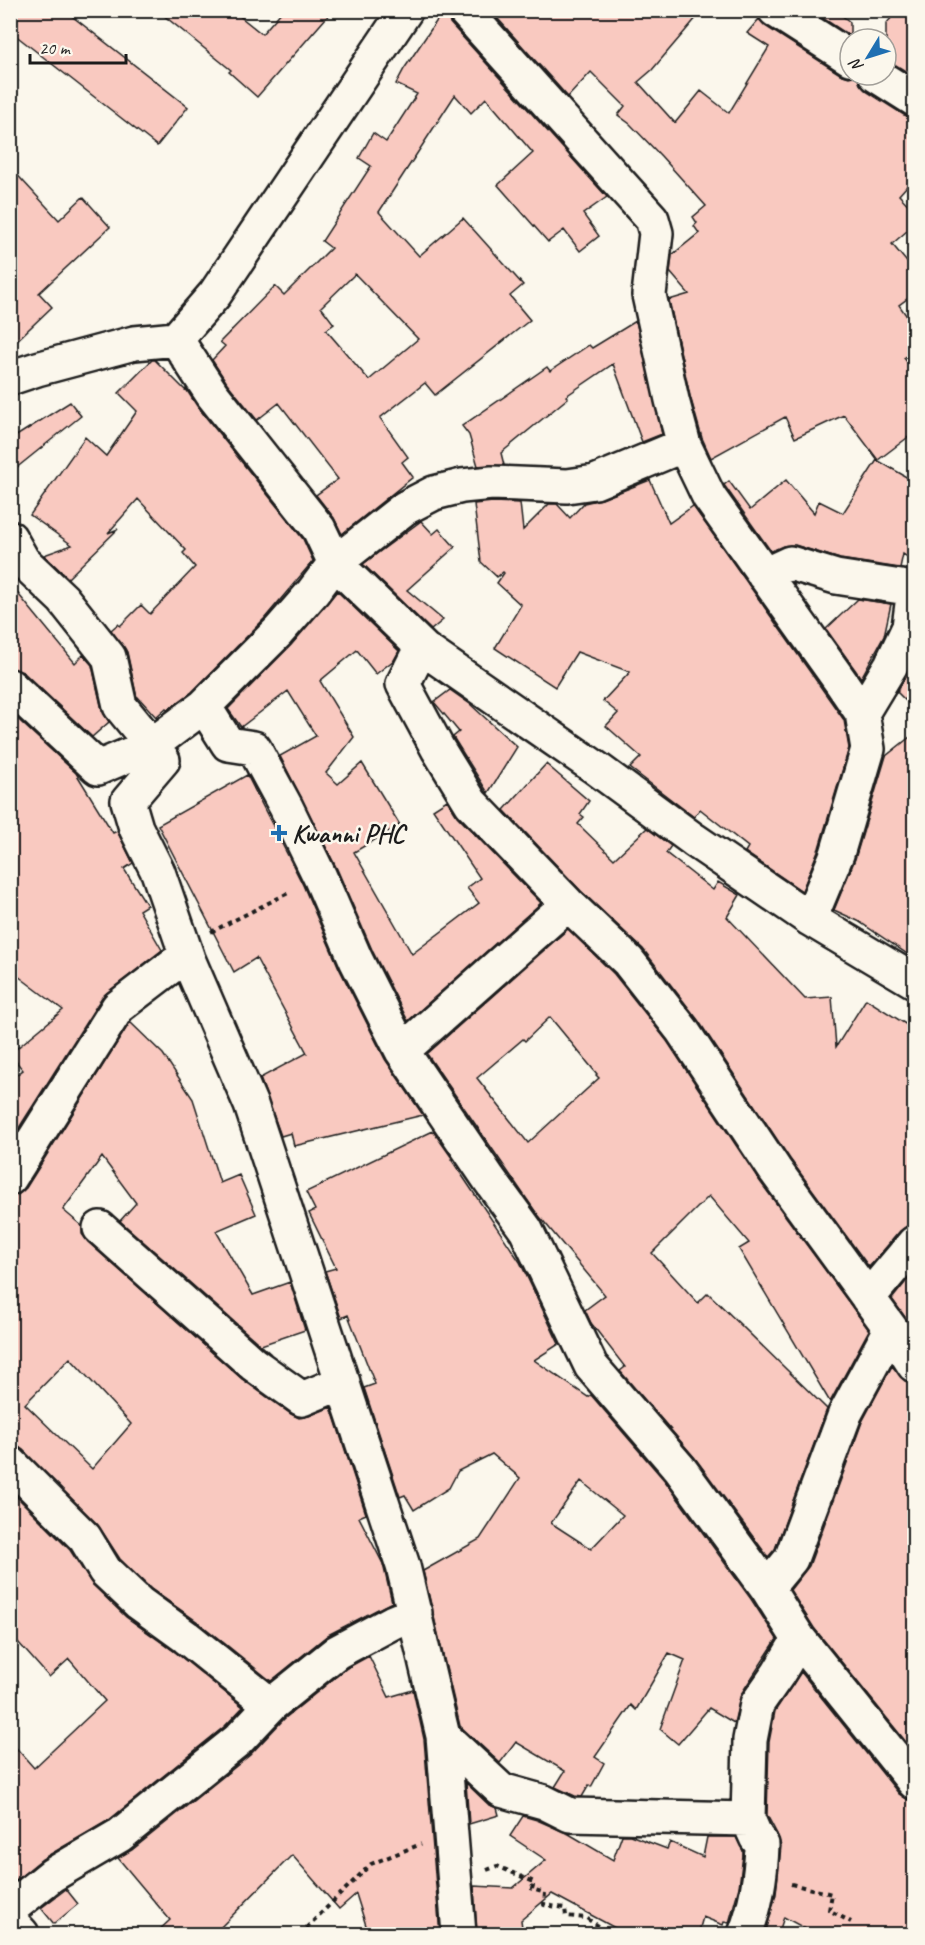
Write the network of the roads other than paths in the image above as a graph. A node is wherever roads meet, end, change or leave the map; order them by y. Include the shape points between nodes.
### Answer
1 (405, 10) edge
2 (464, 10) edge
3 (775, 10) edge
4 (838, 50) edge
5 (896, 87) edge
6 (915, 99) edge
7 (176, 339) junction
8 (10, 378) edge
9 (684, 445) junction
10 (10, 538) edge
11 (335, 563) junction
12 (764, 575) junction
13 (424, 649) junction
14 (10, 686) edge
15 (204, 706) junction
16 (862, 713) junction
17 (152, 745) junction
18 (568, 904) junction
19 (810, 919) junction
20 (186, 952) junction
21 (915, 981) edge
22 (402, 1051) junction
23 (10, 1178) edge
24 (100, 1228) dead end
25 (915, 1243) edge
26 (868, 1298) junction
27 (891, 1329) junction
28 (915, 1365) edge
29 (343, 1382) junction
30 (10, 1462) edge
31 (767, 1587) junction
32 (415, 1613) junction
33 (799, 1639) junction
34 (271, 1705) junction
35 (443, 1736) junction
36 (915, 1782) edge
37 (748, 1819) junction
38 (10, 1910) edge
39 (10, 1921) edge
40 (22, 1935) edge
41 (459, 1935) edge
42 (745, 1935) edge

1 - 7 street via 215,294
2 - 9 street via 652,219 656,233 649,295
3 - 4 street
5 - 6 street
7 - 8 street via 134,343
7 - 11 street via 212,394 319,529
9 - 11 street via 595,482 567,486 492,483 434,493 405,508
9 - 12 street via 709,497
10 - 17 street via 23,561 63,599 109,657 120,706
11 - 13 street
11 - 15 street via 278,632
12 - 16 street
12 - 16 street via 790,563 836,577 915,589 909,627
13 - 18 street via 403,684 438,749 471,803
13 - 19 street
14 - 17 street via 98,768
15 - 17 street
15 - 22 street via 228,744 254,748
16 - 19 street via 868,749 837,854
17 - 20 street via 163,760 128,801
18 - 22 street
18 - 26 street via 628,961 682,1030 775,1170
19 - 21 street
20 - 23 street via 118,1007
20 - 29 street via 251,1105
22 - 31 street via 526,1230 591,1366 680,1469
24 - 29 street via 253,1364 302,1399
25 - 26 street
26 - 27 street
27 - 28 street
27 - 31 street via 845,1414 791,1559
29 - 32 street via 404,1566
30 - 34 street via 85,1538 105,1571 130,1595
31 - 33 street
32 - 34 street via 337,1652
32 - 35 street
33 - 36 street
33 - 37 street via 757,1704 750,1740
34 - 38 street via 238,1740 120,1835 52,1875
35 - 37 street via 501,1790 544,1802 570,1815
35 - 41 street
37 - 42 street via 762,1845 761,1876
39 - 40 street

